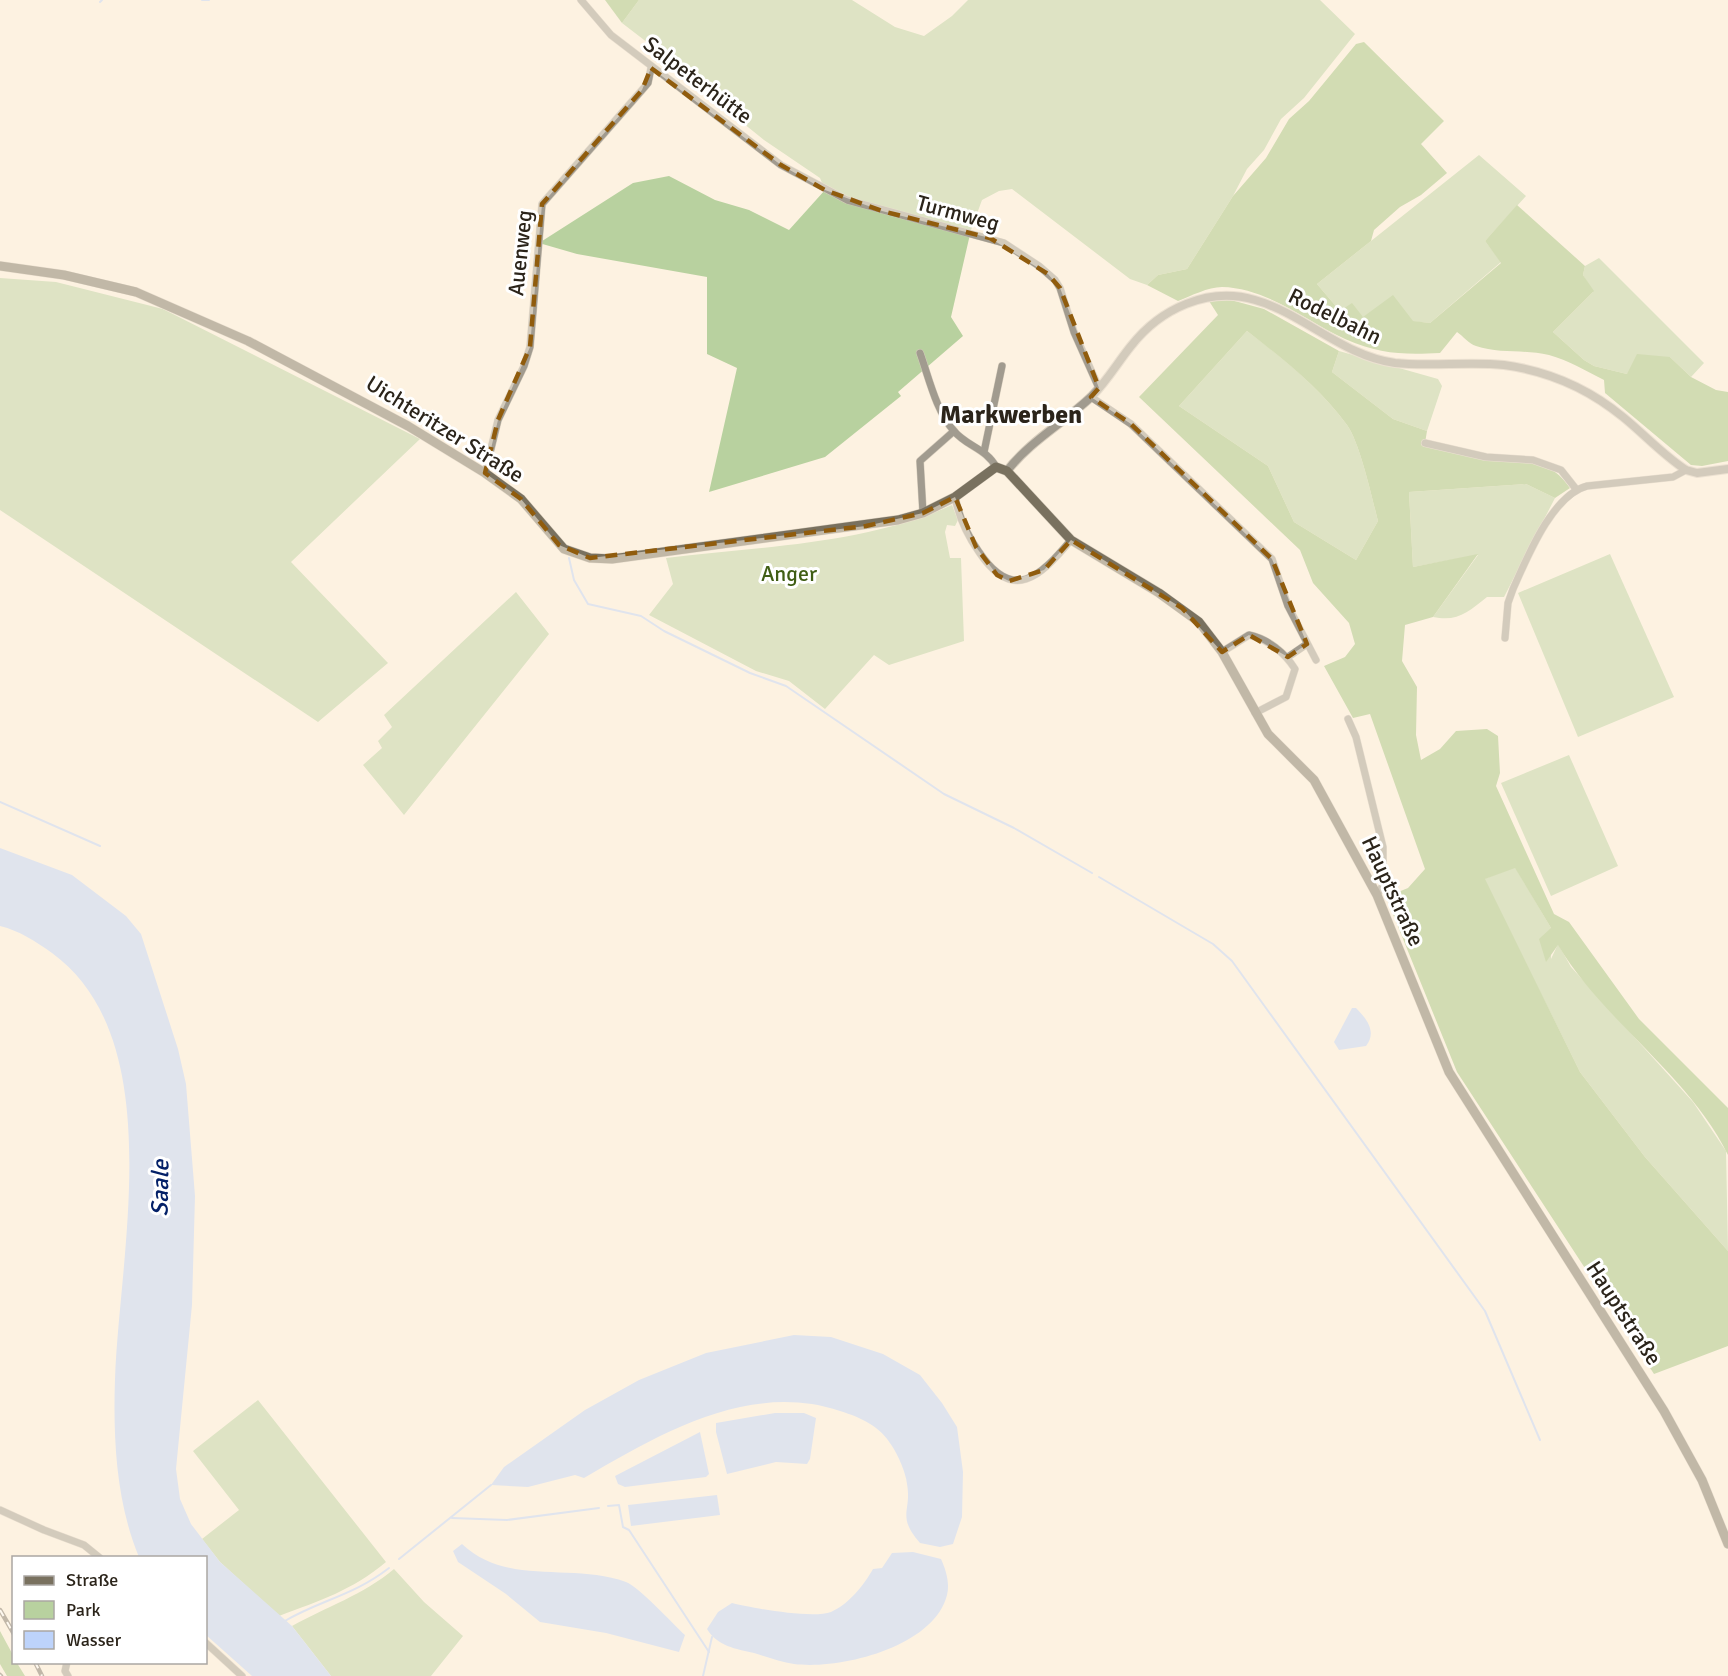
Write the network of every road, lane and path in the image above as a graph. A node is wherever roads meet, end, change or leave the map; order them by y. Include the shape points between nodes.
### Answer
1 (581, 0) edge
2 (651, 68) junction
3 (803, 178) joint
4 (0, 266) edge
5 (920, 353) dead end
6 (1002, 366) dead end
7 (1099, 388) junction
8 (1091, 397) junction
9 (954, 431) junction
10 (1425, 443) dead end
11 (984, 452) junction
12 (996, 467) junction
13 (1728, 469) edge
14 (1686, 470) junction
15 (1007, 471) junction
16 (485, 473) junction
17 (1576, 489) junction
18 (955, 497) junction
19 (923, 513) junction
20 (1071, 540) junction
21 (1505, 638) dead end
22 (1307, 644) junction
23 (1222, 652) junction
24 (1287, 657) junction
25 (1316, 660) dead end
26 (1255, 713) junction
27 (1348, 719) dead end
28 (1377, 895) junction
29 (0, 1510) edge
30 (1728, 1544) edge
31 (99, 1556) edge
32 (207, 1644) edge
33 (242, 1676) edge

1 - 2 street, Salpeterhütte via 610,35
2 - 3 street, Salpeterhütte
2 - 16 street, Auenweg via 642,90 542,204 530,347 498,420
3 - 7 street, Turmweg via 847,200 1004,243 1039,266 1060,288
4 - 16 main road, Uichteritzer Straße via 64,275 136,292 166,304 337,386
5 - 9 street via 939,405
6 - 11 street
7 - 8 street, Rodelbahn
7 - 14 street, Rodelbahn via 1144,331 1171,311 1201,298 1237,296 1273,307 1336,341 1395,363 1503,365 1570,383 1612,408
8 - 15 street, Rodelbahn
8 - 22 street via 1131,424 1272,559 1288,606
9 - 11 street
9 - 19 street via 920,461
10 - 17 street via 1486,457 1533,459 1561,470
11 - 12 street
12 - 15 main road, Hauptstraße
12 - 18 main road, Uichteritzer Straße
13 - 14 street via 1697,473
14 - 17 street via 1673,477
15 - 20 main road, Hauptstraße
16 - 19 main road, Uichteritzer Straße via 521,499 560,545 590,558 612,559 819,533
17 - 21 street via 1557,507 1517,580 1508,603
18 - 19 main road, Uichteritzer Straße
18 - 20 street via 976,547 997,575 1009,581 1031,578 1044,570
20 - 23 main road, Hauptstraße via 1182,608 1199,622
22 - 24 street
22 - 25 street
23 - 24 street via 1249,635
23 - 26 main road, Hauptstraße
24 - 26 street via 1296,673 1286,696
26 - 28 main road, Hauptstraße via 1275,742 1314,780
27 - 28 street via 1383,847 1383,885
28 - 30 main road, Hauptstraße via 1449,1072 1664,1411 1702,1480
29 - 31 street via 84,1545
32 - 33 street

